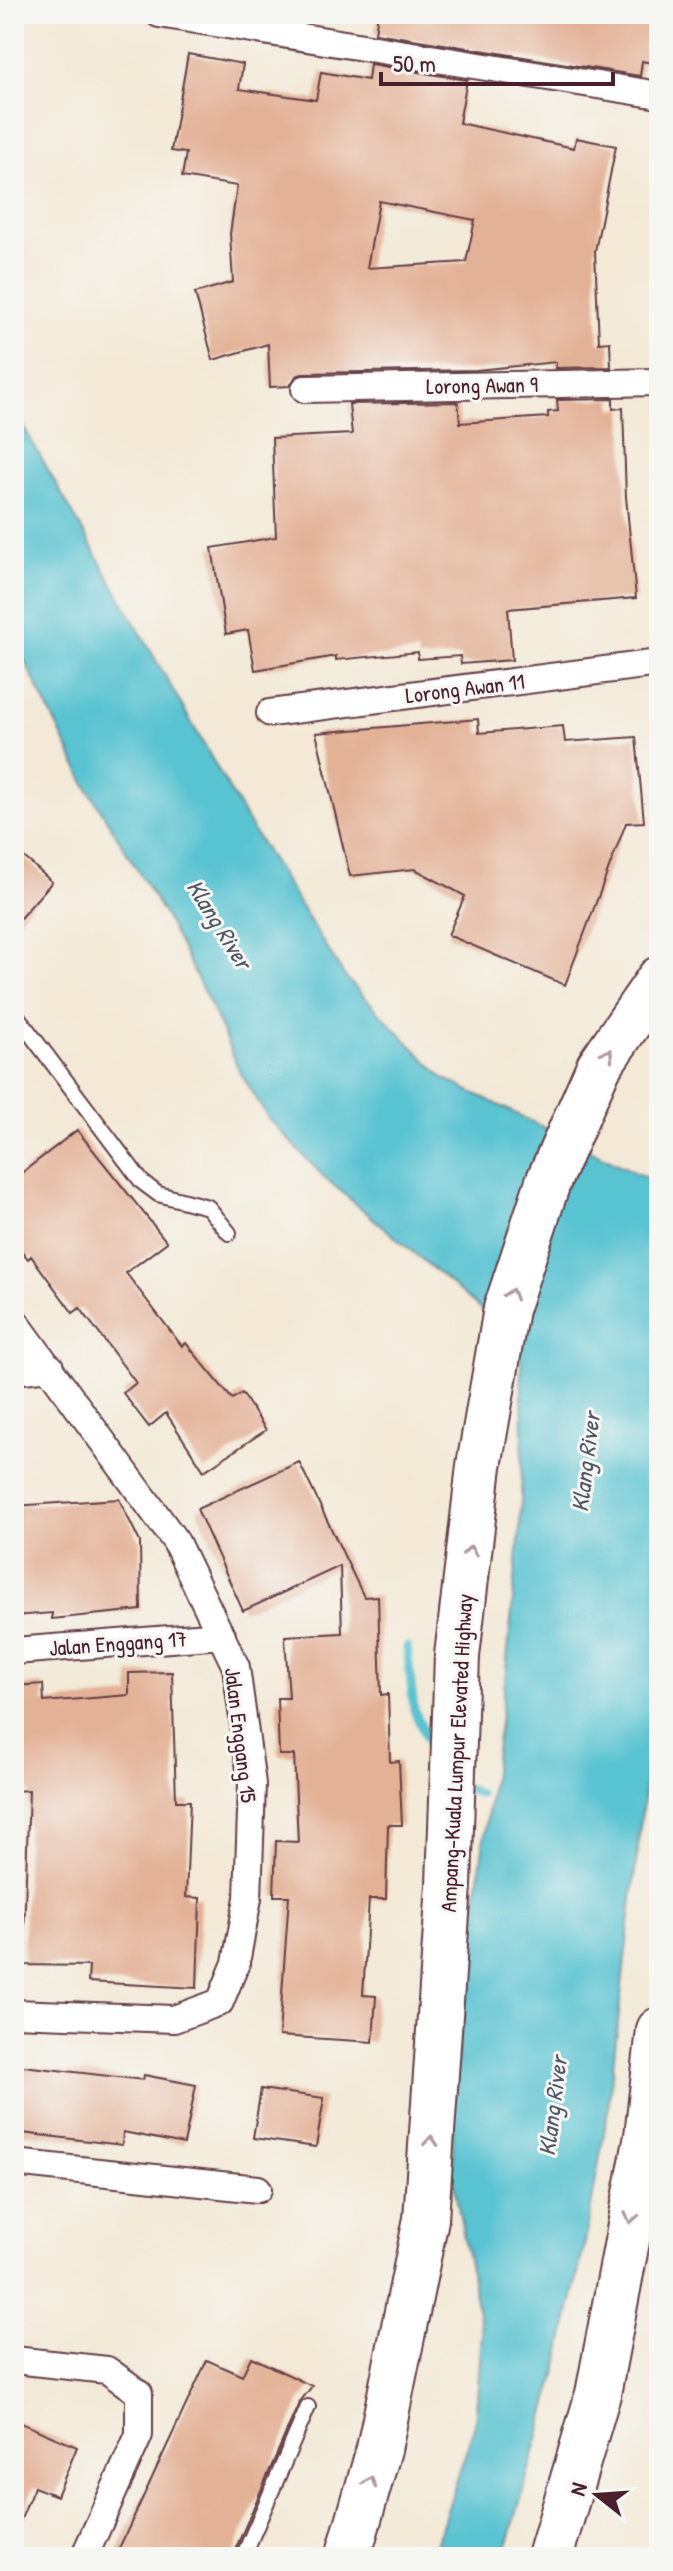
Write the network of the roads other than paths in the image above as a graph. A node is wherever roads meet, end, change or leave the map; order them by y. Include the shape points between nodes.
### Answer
1 (159, 14) edge
2 (659, 95) edge
3 (659, 382) edge
4 (305, 389) dead end
5 (659, 663) edge
6 (270, 713) dead end
7 (659, 979) edge
8 (14, 1012) edge
9 (229, 1233) dead end
10 (14, 1320) edge
11 (50, 1367) junction
12 (14, 1371) edge
13 (222, 1635) junction
14 (14, 1651) edge
15 (14, 2013) edge
16 (659, 2030) edge
17 (14, 2163) edge
18 (258, 2189) dead end
19 (14, 2360) edge
20 (308, 2407) dead end
21 (84, 2557) edge
22 (243, 2557) edge
23 (348, 2557) edge
24 (550, 2557) edge

1 - 2 street
3 - 4 street, Lorong Awan 9
5 - 6 street, Lorong Awan 11
23 -> 7 highway, Ampang-Kuala Lumpur Elevated Highway via 379,2449 426,2219 449,1885 457,1656 479,1466 506,1309 548,1182 599,1066
8 - 9 lane via 142,1182 158,1194 208,1207
10 - 11 street, Jalan Enggang 15
11 - 12 street
11 - 13 street, Jalan Enggang 15 via 176,1542
13 - 14 street, Jalan Enggang 17
13 - 15 street, Jalan Enggang 15 via 236,1667 252,1784 248,1898 236,1963 220,2002 174,2019
16 -> 24 highway via 647,2136 598,2394
17 - 18 street
19 - 21 street via 107,2370 139,2393 139,2435
20 - 22 lane

